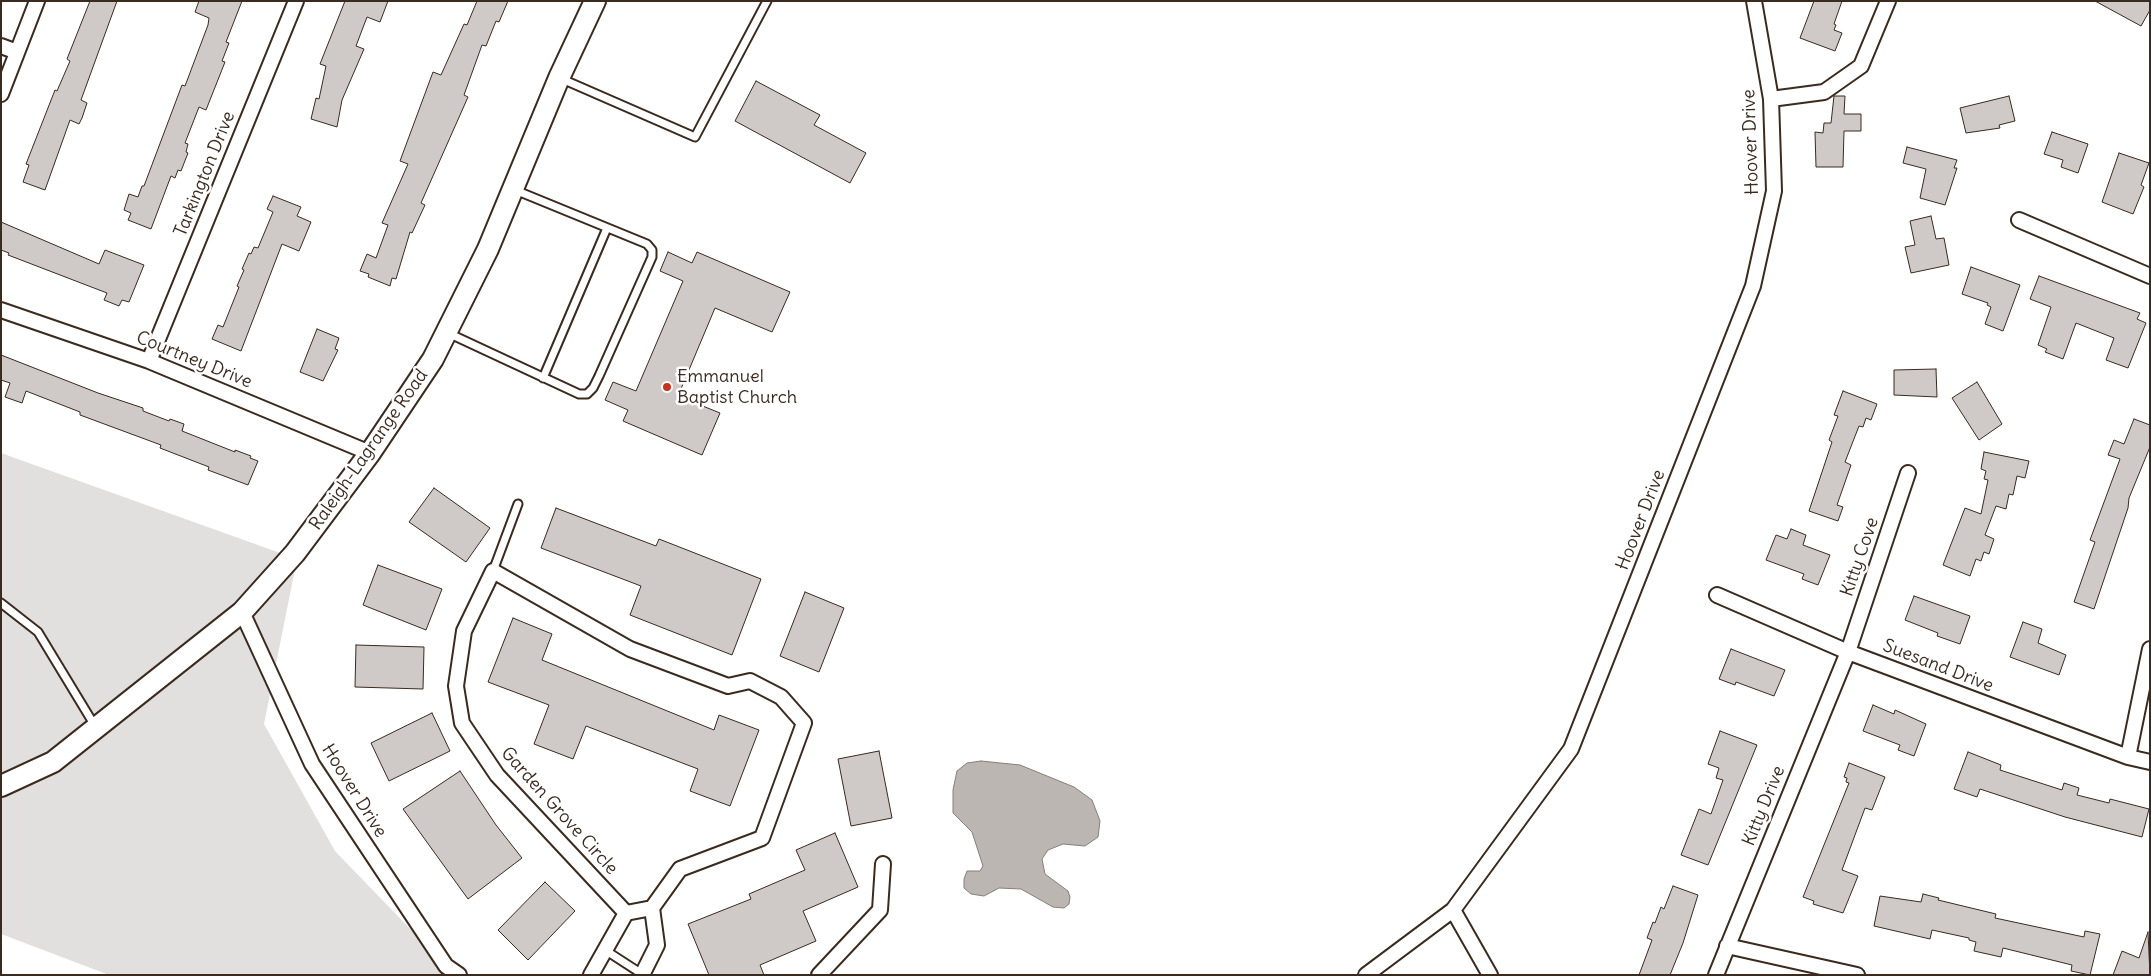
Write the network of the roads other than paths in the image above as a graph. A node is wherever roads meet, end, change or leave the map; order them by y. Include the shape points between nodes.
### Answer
1 (37, 1) edge
2 (296, 1) edge
3 (595, 1) edge
4 (767, 1) edge
5 (1754, 1) edge
6 (1888, 1) edge
7 (1, 46) edge
8 (17, 52) junction
9 (559, 78) junction
10 (1, 94) edge
11 (1771, 99) junction
12 (512, 189) junction
13 (2019, 220) dead end
14 (607, 228) junction
15 (2150, 276) edge
16 (1, 310) edge
17 (446, 333) junction
18 (149, 361) junction
19 (543, 378) junction
20 (370, 453) junction
21 (1908, 473) dead end
22 (518, 504) dead end
23 (493, 571) junction
24 (1717, 594) dead end
25 (1, 603) edge
26 (242, 612) junction
27 (2150, 649) edge
28 (1848, 652) junction
29 (96, 728) junction
30 (2128, 757) junction
31 (2150, 762) edge
32 (1, 786) edge
33 (883, 864) dead end
34 (652, 908) junction
35 (1453, 910) junction
36 (626, 912) junction
37 (1727, 946) junction
38 (605, 950) junction
39 (459, 975) edge
40 (591, 975) edge
41 (642, 975) edge
42 (819, 975) edge
43 (1366, 975) edge
44 (1490, 975) edge
45 (1716, 975) edge
46 (1856, 975) edge

1 - 8 street
2 - 18 street, Tarkington Drive
3 - 9 main road, Raleigh-Lagrange Road
4 - 9 lane via 695,137
5 - 11 street, Hoover Drive
6 - 11 street via 1862,66 1824,92
7 - 8 street
8 - 10 street
9 - 12 main road, Raleigh-Lagrange Road
11 - 35 street, Hoover Drive via 1774,192 1753,286 1615,638 1571,749
12 - 14 lane
12 - 17 main road, Raleigh-Lagrange Road via 488,249
13 - 15 street
14 - 19 lane
14 - 19 lane via 647,244 652,250 652,257 593,388 586,394 579,394
16 - 18 street, Courtney Drive
17 - 19 lane
17 - 20 main road, Raleigh-Lagrange Road via 433,359
18 - 20 street, Courtney Drive
20 - 26 main road, Raleigh-Lagrange Road via 295,553
21 - 28 street, Kitty Cove
22 - 23 lane
23 - 34 street via 630,649 728,686 750,681 781,697 804,723 762,838 680,869
23 - 36 street, Garden Grove Circle via 464,631 456,686 462,723 497,776
24 - 28 street, Suesand Drive
25 - 29 lane via 38,632
26 - 29 main road, Raleigh-Lagrange Road
26 - 39 street, Hoover Drive via 312,764 446,966
27 - 30 street
28 - 30 street, Suesand Drive
28 - 37 street, Kitty Drive
29 - 32 main road, Raleigh-Lagrange Road via 53,762
30 - 31 street, Suesand Drive
33 - 42 street via 880,910
34 - 36 street
34 - 41 street via 657,945
35 - 43 street, Hoover Drive
35 - 44 street
36 - 38 street
37 - 45 street, Kitty Drive
37 - 46 street
38 - 40 street
38 - 41 lane

